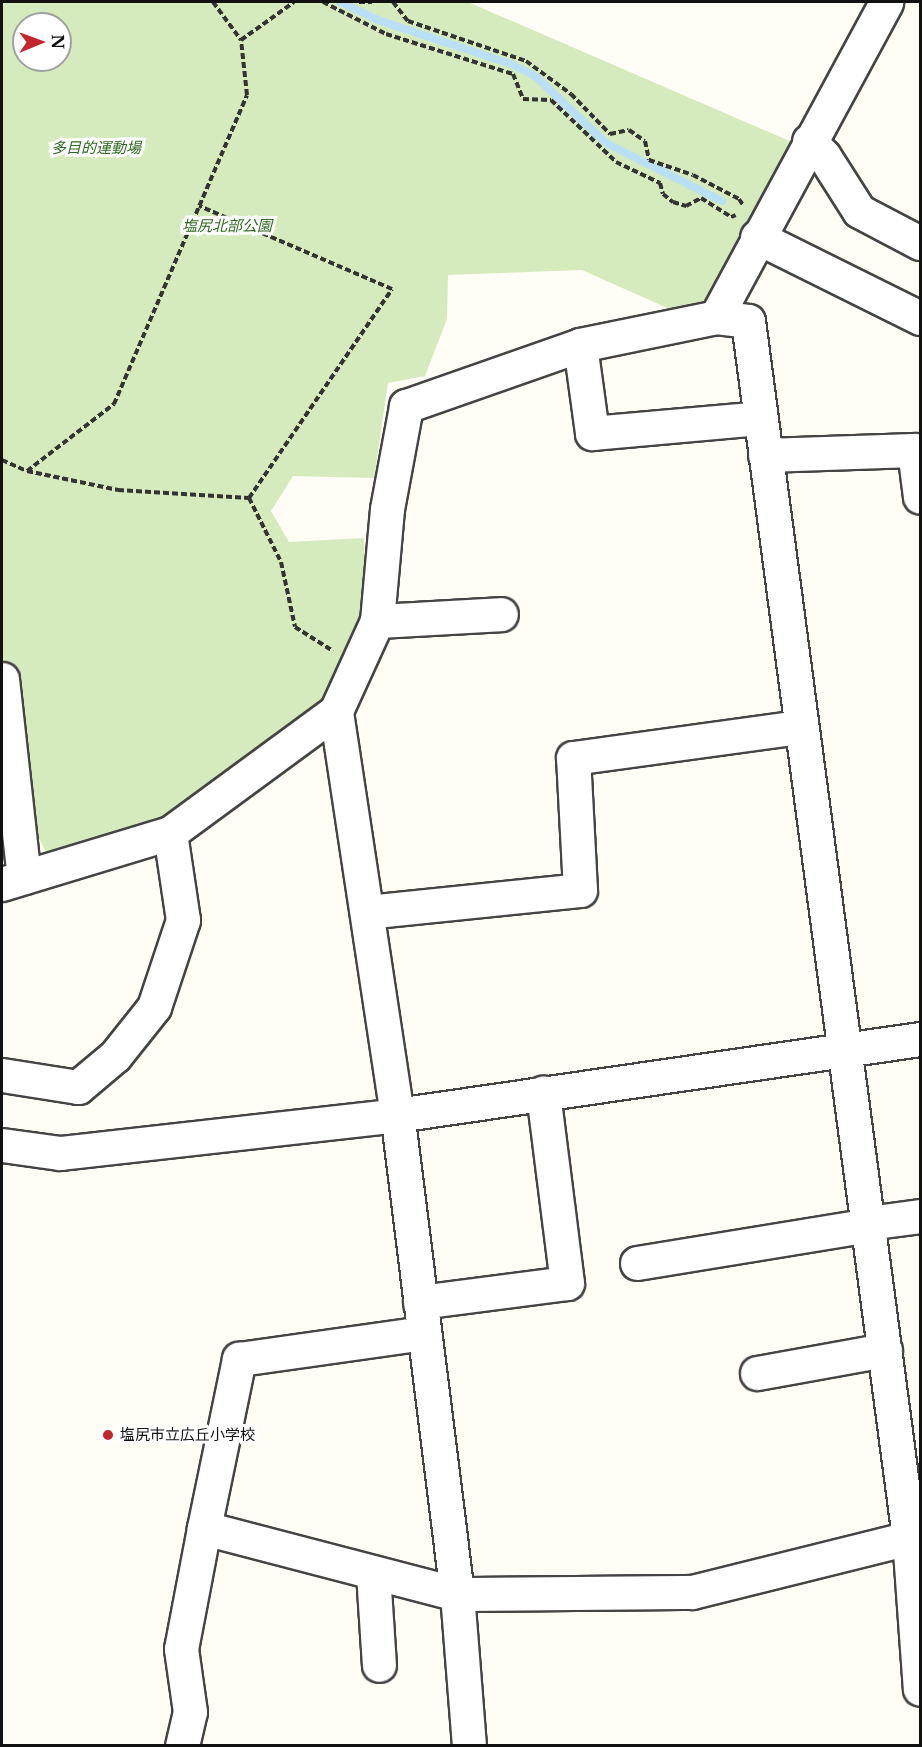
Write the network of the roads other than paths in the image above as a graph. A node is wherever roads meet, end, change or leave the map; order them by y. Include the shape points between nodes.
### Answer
1 (886, 2) edge
2 (809, 141) junction
3 (757, 237) junction
4 (921, 243) edge
5 (716, 317) junction
6 (921, 318) edge
7 (580, 345) junction
8 (759, 418) junction
9 (765, 455) junction
10 (921, 497) edge
11 (501, 614) dead end
12 (377, 621) junction
13 (2, 679) edge
14 (336, 711) junction
15 (800, 728) junction
16 (170, 833) junction
17 (13, 880) edge
18 (367, 912) junction
19 (921, 1040) edge
20 (845, 1049) junction
21 (2, 1075) edge
22 (543, 1093) junction
23 (397, 1115) junction
24 (2, 1145) edge
25 (921, 1216) edge
26 (868, 1224) junction
27 (637, 1263) dead end
28 (422, 1318) junction
29 (885, 1350) junction
30 (757, 1372) dead end
31 (204, 1528) junction
32 (915, 1536) edge
33 (374, 1573) junction
34 (457, 1594) junction
35 (379, 1665) dead end
36 (921, 1689) edge
37 (182, 1746) edge
38 (469, 1746) edge

1 - 2 street
2 - 3 street
2 - 4 street via 824,156 859,211
3 - 5 street
3 - 6 street
5 - 7 street
5 - 8 street via 748,321
7 - 8 street via 592,433
7 - 12 street via 406,406 387,509
8 - 9 street
9 - 10 street via 914,450
9 - 15 street
11 - 12 street
12 - 14 street
13 - 17 street
14 - 16 street
14 - 18 street
15 - 18 street via 573,758 580,890
15 - 20 street
16 - 17 street
16 - 21 street via 183,920 154,1007 115,1056 78,1087
18 - 23 street
19 - 20 street
20 - 22 street
20 - 26 street
22 - 23 street
22 - 28 street via 567,1283
23 - 24 street via 60,1153
23 - 28 street
25 - 26 street
26 - 27 street
26 - 29 street
28 - 31 street via 239,1359
28 - 34 street
29 - 30 street
29 - 32 street
31 - 33 street
31 - 37 street via 182,1648 190,1712
32 - 34 street via 692,1592
32 - 36 street
33 - 34 street
33 - 35 street
34 - 38 street

